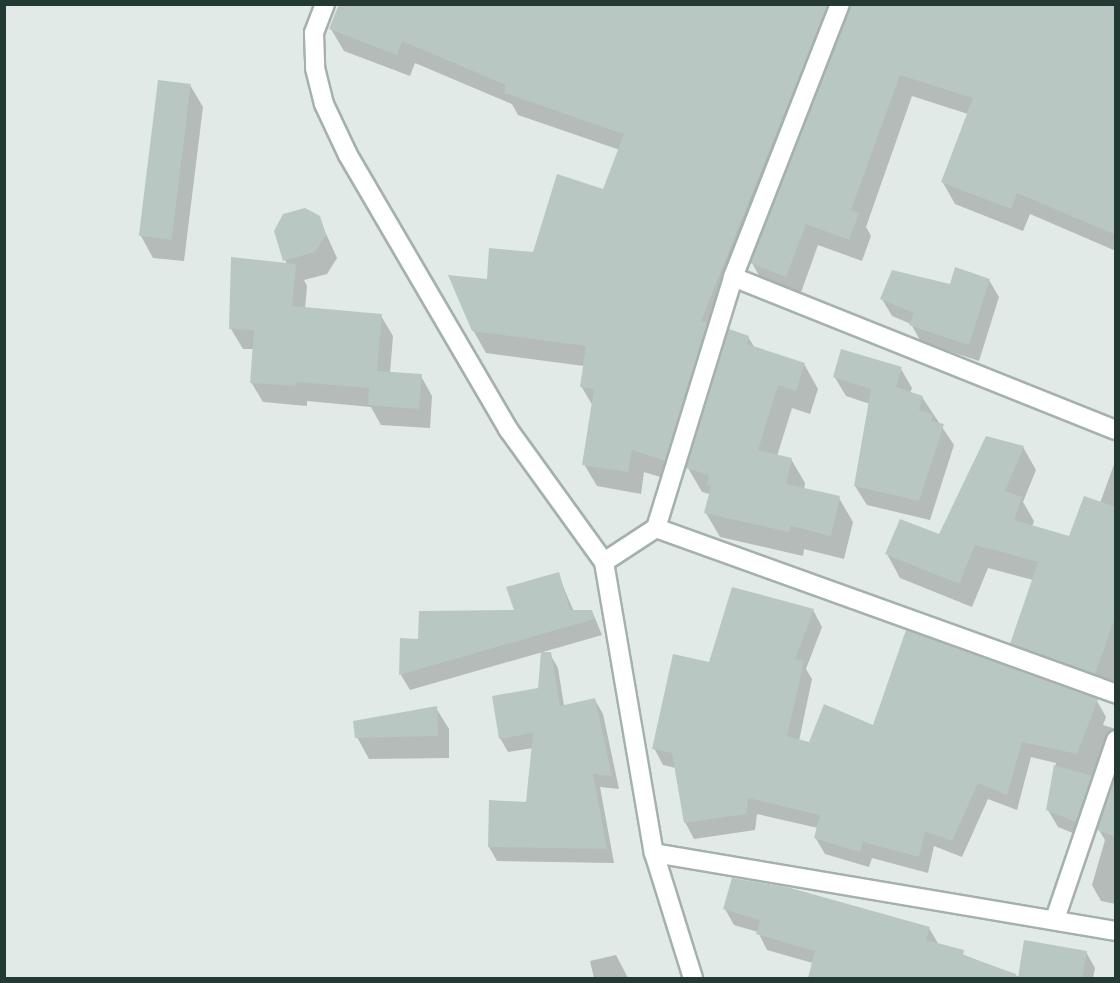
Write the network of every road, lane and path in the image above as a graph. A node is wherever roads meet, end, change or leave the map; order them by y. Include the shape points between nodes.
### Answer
1 (325, 4) edge
2 (840, 4) edge
3 (733, 277) junction
4 (1116, 430) edge
5 (656, 528) junction
6 (604, 562) junction
7 (1116, 694) edge
8 (1116, 740) edge
9 (654, 853) junction
10 (1055, 919) junction
11 (1116, 931) edge
12 (693, 978) edge

1 - 6 street via 314,33 315,68 324,104 348,155 507,429
2 - 3 street
3 - 4 street
3 - 5 street
5 - 6 street
5 - 7 street
6 - 9 street
8 - 10 street
9 - 10 street
9 - 12 street
10 - 11 street

